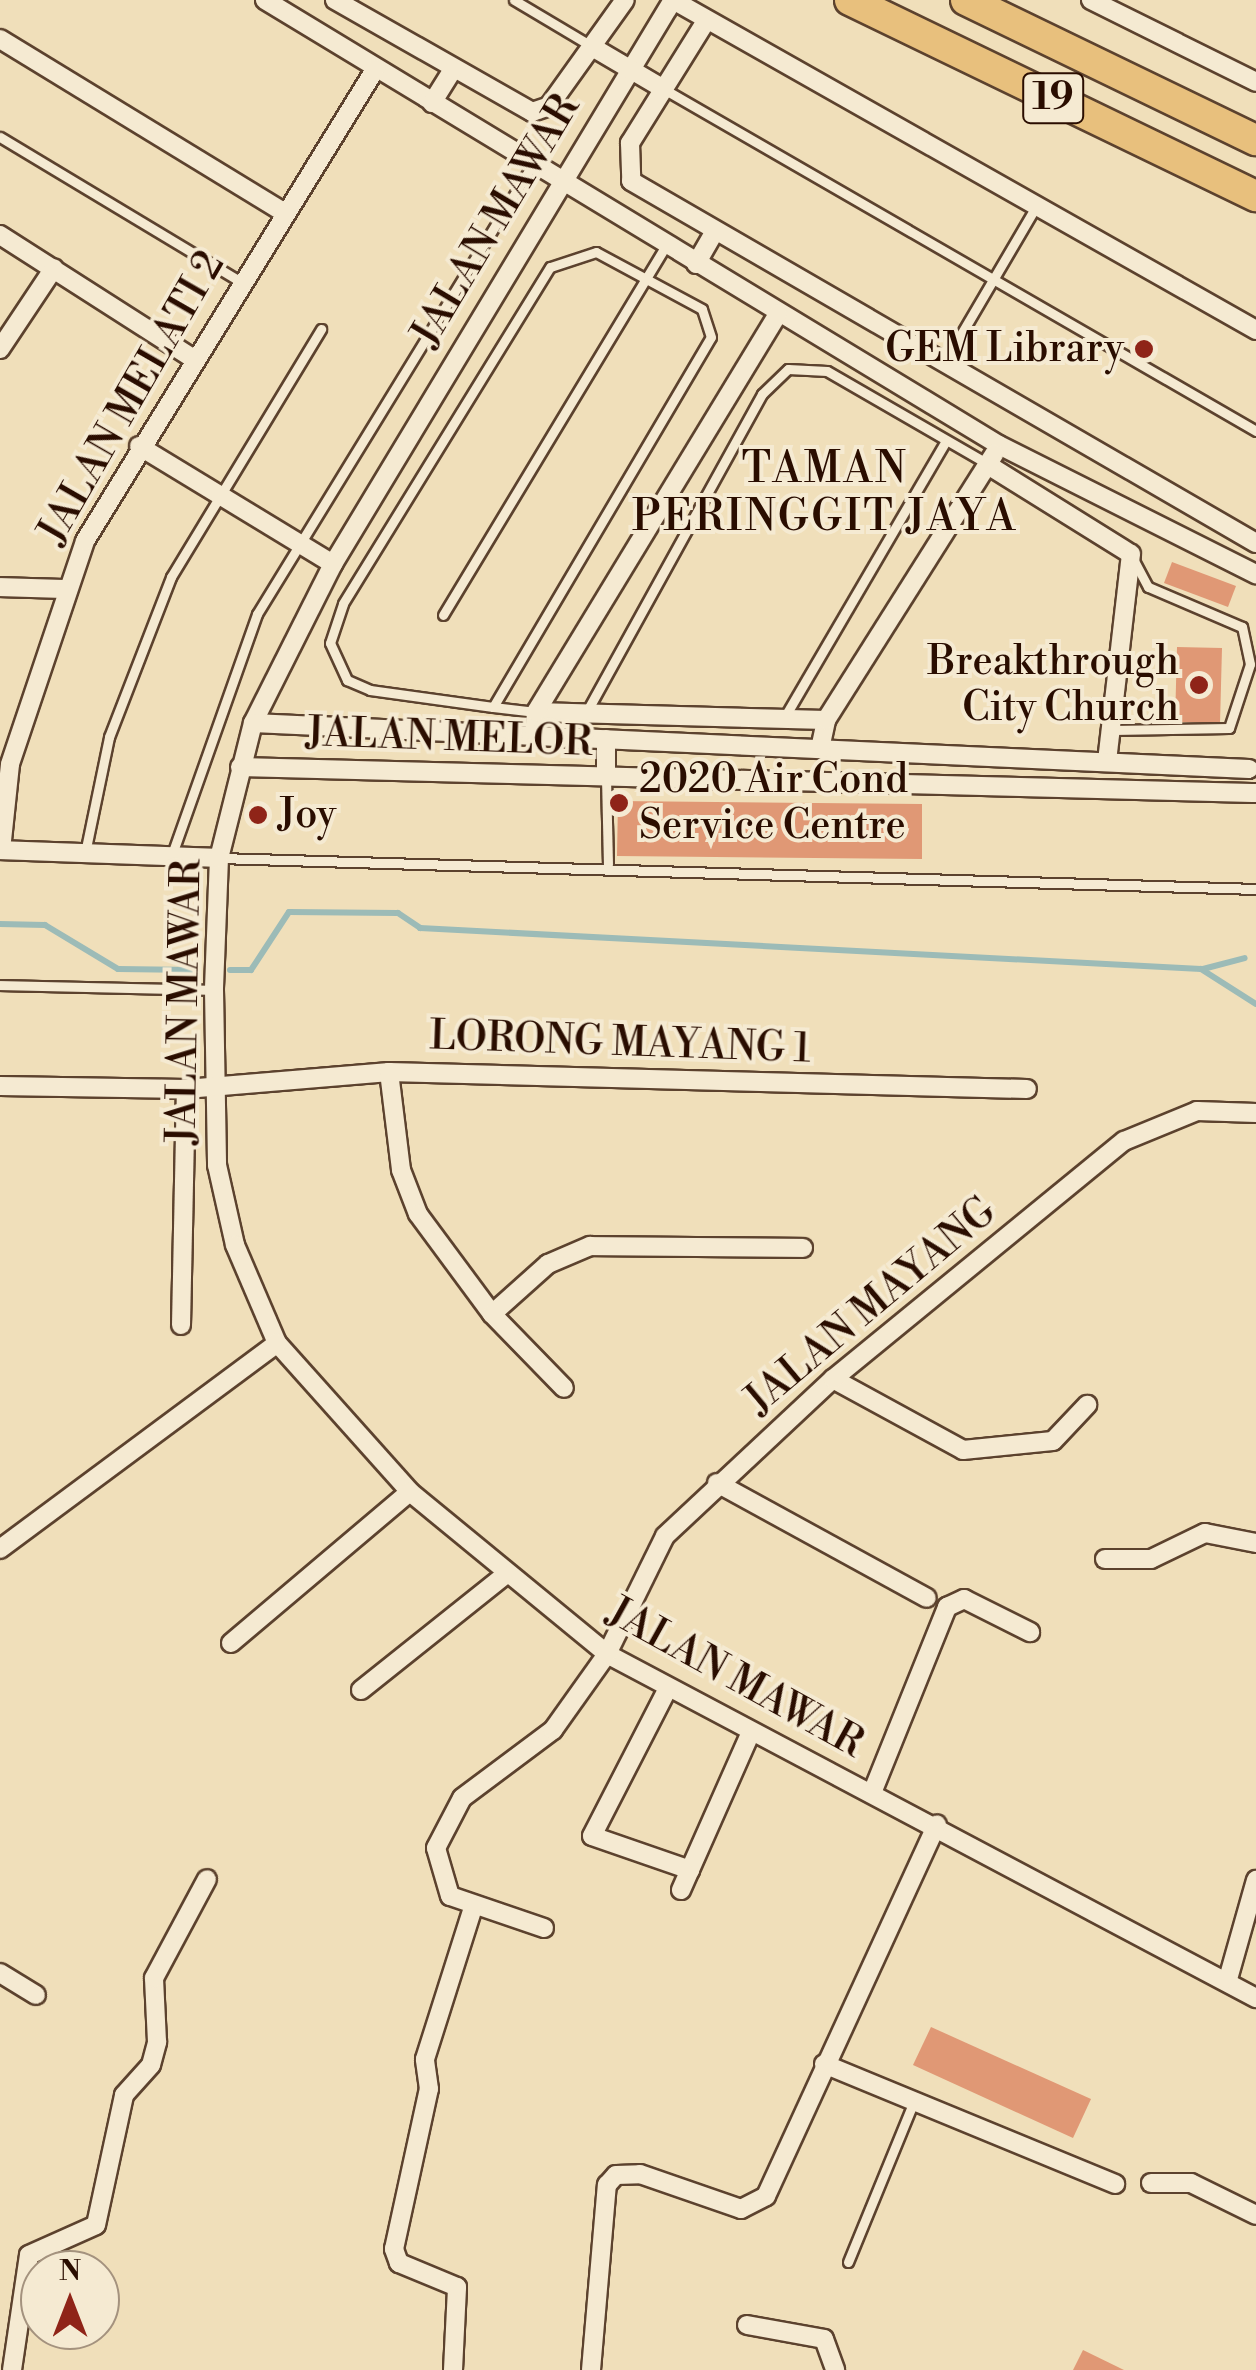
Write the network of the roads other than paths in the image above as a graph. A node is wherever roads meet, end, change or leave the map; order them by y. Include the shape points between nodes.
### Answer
1 (265, 0) edge
2 (335, 0) edge
3 (514, 0) edge
4 (625, 0) edge
5 (674, 0) edge
6 (850, 0) edge
7 (966, 0) edge
8 (1091, 0) edge
9 (706, 21) junction
10 (0, 38) edge
11 (594, 48) junction
12 (376, 68) junction
13 (628, 69) junction
14 (452, 71) junction
15 (1256, 82) edge
16 (662, 88) junction
17 (432, 103) junction
18 (0, 137) edge
19 (1256, 140) edge
20 (533, 164) junction
21 (559, 181) junction
22 (1256, 196) edge
23 (1034, 210) junction
24 (285, 213) junction
25 (715, 232) junction
26 (0, 234) edge
27 (666, 245) junction
28 (696, 264) junction
29 (54, 268) junction
30 (647, 279) junction
31 (240, 281) junction
32 (989, 283) junction
33 (778, 314) junction
34 (321, 329) dead end
35 (1256, 330) edge
36 (0, 349) edge
37 (192, 358) junction
38 (941, 367) junction
39 (924, 397) junction
40 (1256, 431) edge
41 (945, 442) junction
42 (140, 446) junction
43 (1000, 446) junction
44 (988, 465) junction
45 (217, 496) junction
46 (1256, 543) edge
47 (295, 544) junction
48 (1130, 554) junction
49 (333, 564) junction
50 (1256, 574) edge
51 (0, 588) edge
52 (62, 589) junction
53 (443, 615) dead end
54 (1253, 666) edge
55 (493, 707) junction
56 (536, 712) junction
57 (586, 714) junction
58 (784, 718) junction
59 (826, 720) junction
60 (253, 723) junction
61 (1113, 730) junction
62 (534, 736) junction
63 (606, 739) junction
64 (820, 749) junction
65 (943, 755) junction
66 (1252, 761) edge
67 (1108, 762) junction
68 (5, 764) edge
69 (240, 767) junction
70 (606, 777) junction
71 (942, 785) junction
72 (1252, 793) edge
73 (1, 850) edge
74 (85, 853) junction
75 (171, 857) junction
76 (220, 858) junction
77 (608, 864) junction
78 (1256, 888) edge
79 (0, 985) edge
80 (214, 990) junction
81 (389, 1072) junction
82 (0, 1086) edge
83 (211, 1088) junction
84 (1027, 1089) dead end
85 (186, 1090) junction
86 (1256, 1113) edge
87 (186, 1164) junction
88 (217, 1164) junction
89 (803, 1248) dead end
90 (492, 1314) junction
91 (180, 1325) dead end
92 (277, 1342) junction
93 (833, 1379) junction
94 (564, 1388) dead end
95 (1087, 1405) dead end
96 (717, 1483) junction
97 (410, 1492) junction
98 (1256, 1543) edge
99 (0, 1549) edge
100 (1106, 1559) dead end
101 (506, 1576) junction
102 (927, 1598) dead end
103 (1030, 1632) dead end
104 (231, 1643) dead end
105 (606, 1654) junction
106 (361, 1690) dead end
107 (667, 1690) junction
108 (750, 1734) junction
109 (872, 1793) junction
110 (937, 1825) junction
111 (690, 1870) junction
112 (207, 1879) dead end
113 (1256, 1880) edge
114 (681, 1890) dead end
115 (473, 1908) junction
116 (544, 1928) dead end
117 (0, 1973) edge
118 (1228, 1979) junction
119 (36, 1995) dead end
120 (1256, 1998) edge
121 (824, 2064) junction
122 (915, 2098) junction
123 (1151, 2183) dead end
124 (1115, 2184) dead end
125 (1256, 2215) edge
126 (848, 2262) dead end
127 (747, 2325) dead end
128 (12, 2370) edge
129 (454, 2370) edge
130 (591, 2370) edge
131 (835, 2370) edge

1 - 12 street
2 - 14 street
3 - 11 lane
4 - 11 street
5 - 9 street
5 - 13 street, JALAN MAWAR
6 - 22 highway, 19
7 - 19 highway, 19
8 - 15 street
9 - 16 street
9 - 23 street
10 - 24 street
11 - 13 street
11 - 14 street via 549,106 532,112
12 - 17 street
12 - 24 street, JALAN MELATI 2
13 - 16 street
13 - 21 street, JALAN MAWAR
14 - 17 street
16 - 25 street via 624,163 632,182
16 - 32 lane
17 - 20 street
18 - 31 lane
20 - 21 street
20 - 47 lane
21 - 27 street
21 - 49 street, JALAN MAWAR
23 - 32 lane
23 - 35 street
24 - 31 street, JALAN MELATI 2
25 - 28 street
25 - 38 street
26 - 29 street
27 - 28 street
27 - 30 lane
28 - 33 street
29 - 36 street
29 - 37 street
30 - 53 lane
30 - 55 lane via 702,309 712,322 706,352
30 - 55 lane via 596,252 550,267 335,624 334,663 347,680
31 - 37 street, JALAN MELATI 2
32 - 38 lane
32 - 40 lane
33 - 39 street
33 - 56 street
34 - 45 lane
37 - 42 street, JALAN MELATI 2
38 - 39 street
38 - 46 street
39 - 43 street
41 - 44 lane
41 - 57 lane via 827,371 807,366 773,380
41 - 58 lane
42 - 45 street
42 - 52 street, JALAN MELATI 2
43 - 44 street
43 - 50 street
44 - 48 street
44 - 59 street
45 - 47 street
45 - 74 lane via 136,662
47 - 49 street
47 - 75 lane via 230,674
48 - 54 lane via 1148,588 1242,627
48 - 61 street via 1116,626
49 - 60 street, JALAN MAWAR
51 - 52 street
52 - 68 street, JALAN MELATI 2
54 - 61 lane via 1229,728
55 - 56 lane
56 - 57 street
56 - 62 street
57 - 58 street
58 - 59 street
59 - 64 street
60 - 62 street, JALAN MELOR
60 - 69 street, JALAN MAWAR
61 - 67 street
62 - 63 street, JALAN MELOR
63 - 64 street, JALAN MELOR
63 - 70 street
64 - 65 street, JALAN MELOR
65 - 67 street, JALAN MELOR
65 - 71 street
66 - 67 street, JALAN MELOR
66 - 72 street
68 - 73 street, JALAN MELATI 2
69 - 70 street, JALAN MELOR
69 - 76 street, JALAN MAWAR
70 - 71 street, JALAN MELOR
70 - 77 lane
71 - 72 street, JALAN MELOR
73 - 74 street
74 - 75 street
75 - 76 street
76 - 77 lane
76 - 80 street, JALAN MAWAR
77 - 78 lane
79 - 80 lane
80 - 83 street, JALAN MAWAR
81 - 83 street, LORONG MAYANG 1
81 - 84 street, LORONG MAYANG 1
81 - 90 street via 400,1170 418,1214
82 - 85 street, LORONG MAYANG 1
83 - 85 street, LORONG MAYANG 1
83 - 88 street, JALAN MAWAR
85 - 87 street
86 - 93 street, JALAN MAYANG via 1197,1112 1124,1140
87 - 88 street
87 - 91 street
88 - 92 street, JALAN MAWAR via 235,1245
89 - 90 street via 590,1246 548,1264
90 - 94 street
92 - 97 street, JALAN MAWAR
92 - 99 street
93 - 95 street via 963,1450 1052,1441
93 - 96 street, JALAN MAYANG
96 - 102 street
96 - 105 street, JALAN MAYANG via 645,1566
97 - 101 street, JALAN MAWAR
97 - 104 street
98 - 100 street via 1206,1533 1151,1559
101 - 105 street, JALAN MAWAR
101 - 106 street
103 - 109 street via 964,1599 947,1607
105 - 107 street, JALAN MAWAR
105 - 115 street, JALAN MAYANG via 553,1730 481,1780 446,1819 436,1874 450,1896
107 - 108 street, JALAN MAWAR
107 - 111 street via 592,1836
108 - 109 street, JALAN MAWAR
108 - 111 street
109 - 110 street, JALAN MAWAR
110 - 118 street, JALAN MAWAR
110 - 121 street
111 - 114 street
112 - 128 street via 154,1978 158,2042 145,2075 124,2094 96,2224 29,2256
113 - 118 street
115 - 116 street
115 - 129 street via 425,2059 429,2089 394,2249 399,2263 457,2287
117 - 119 street
118 - 120 street, JALAN MAWAR
121 - 122 street
121 - 130 street via 756,2205 742,2209 640,2174 616,2174 607,2186
122 - 124 street
122 - 126 lane
123 - 125 street via 1191,2184
127 - 131 street via 824,2340

